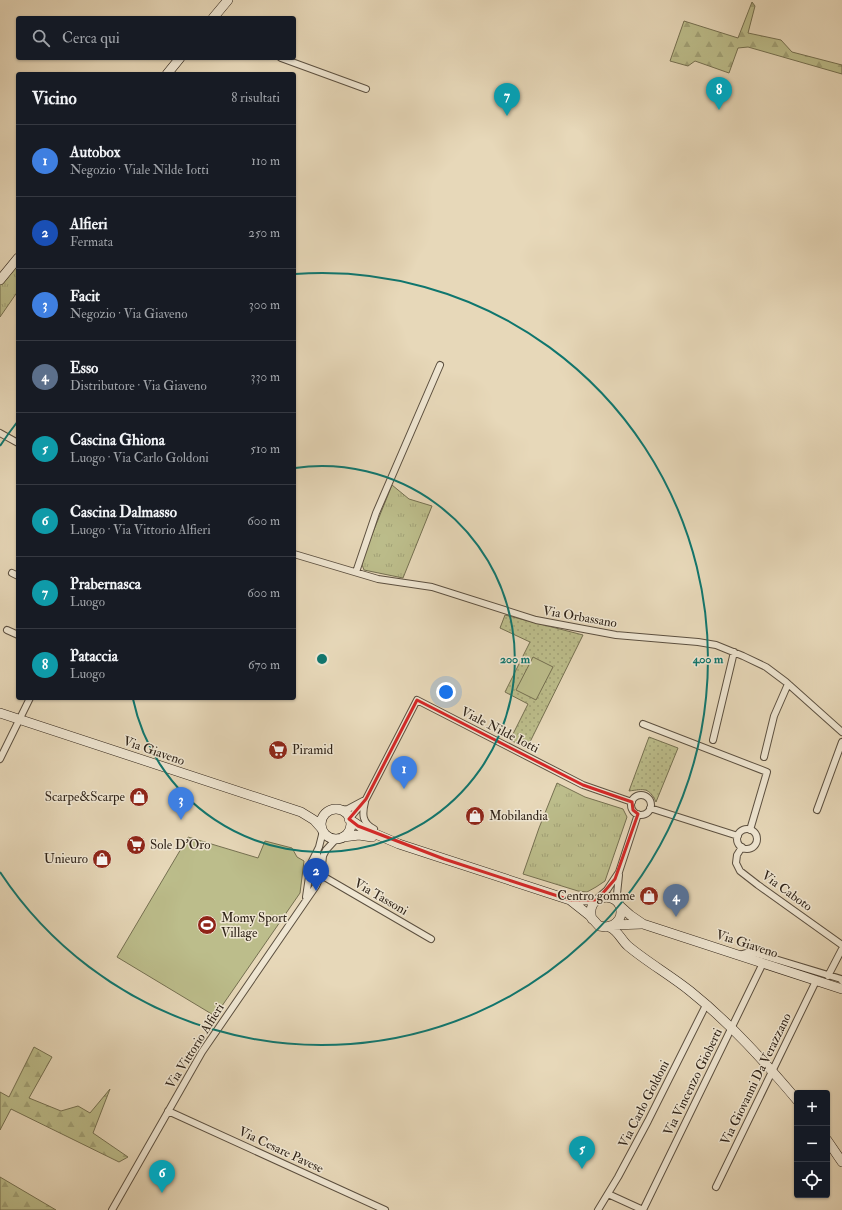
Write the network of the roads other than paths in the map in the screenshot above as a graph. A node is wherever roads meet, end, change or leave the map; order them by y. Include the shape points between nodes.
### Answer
1 (228, 0) edge
2 (215, 16) edge
3 (178, 60) edge
4 (286, 60) edge
5 (169, 72) edge
6 (366, 90) dead end
7 (16, 260) edge
8 (0, 280) edge
9 (440, 364) dead end
10 (0, 433) edge
11 (16, 442) edge
12 (296, 555) edge
13 (356, 572) junction
14 (7, 630) dead end
15 (16, 634) edge
16 (734, 652) junction
17 (788, 684) junction
18 (29, 700) edge
19 (0, 713) edge
20 (20, 719) junction
21 (643, 724) dead end
22 (842, 732) edge
23 (713, 740) dead end
24 (842, 742) edge
25 (764, 757) dead end
26 (0, 759) edge
27 (366, 799) junction
28 (632, 802) junction
29 (650, 808) junction
30 (340, 810) junction
31 (817, 810) dead end
32 (328, 811) junction
33 (301, 812) junction
34 (638, 814) junction
35 (350, 819) junction
36 (322, 830) junction
37 (750, 830) junction
38 (738, 836) junction
39 (340, 838) junction
40 (398, 844) junction
41 (742, 847) junction
42 (317, 852) junction
43 (619, 872) junction
44 (321, 875) junction
45 (306, 899) junction
46 (570, 900) junction
47 (597, 900) junction
48 (620, 906) junction
49 (592, 918) junction
50 (643, 924) junction
51 (611, 926) junction
52 (431, 939) dead end
53 (842, 945) edge
54 (842, 949) edge
55 (738, 955) junction
56 (763, 963) junction
57 (828, 976) junction
58 (816, 981) junction
59 (842, 981) edge
60 (842, 989) edge
61 (706, 1005) junction
62 (732, 1028) junction
63 (772, 1071) junction
64 (794, 1097) edge
65 (168, 1111) junction
66 (830, 1144) edge
67 (842, 1162) edge
68 (716, 1187) dead end
69 (608, 1194) junction
70 (112, 1210) edge
71 (385, 1210) edge
72 (598, 1210) edge
73 (643, 1210) edge

1 - 2 main road
3 - 5 main road
4 - 6 street
7 - 8 main road
9 - 13 street via 376,513
10 - 11 street
12 - 13 street, Via Orbassano
13 - 16 street, Via Orbassano via 378,579 432,587 536,620 616,635 698,642
14 - 15 street
16 - 17 street, Via Orbassano via 766,667
16 - 23 street
17 - 22 street, Via Orbassano
17 - 25 street via 774,716
18 - 20 street
19 - 20 main road, Via Giaveno
20 - 26 street
20 - 33 main road, Via Giaveno
21 - 37 street via 767,772
24 - 31 street
27 - 28 street, Viale Nilde Iotti via 417,700 583,785
27 - 30 street via 355,806
27 - 35 street
27 - 40 street, Via Giaveno via 366,824
28 - 29 street, Viale Nilde Iotti via 636,796 644,796 650,802
28 - 34 street via 633,810
29 - 34 street via 646,813
29 - 38 street, Viale Nilde Iotti
30 - 32 main road, Via Giaveno
30 - 35 main road, Via Giaveno
32 - 33 main road, Via Giaveno
32 - 36 main road via 323,817
33 - 36 main road, Via Giaveno via 313,819
34 - 43 street
35 - 39 main road via 350,829
35 - 40 main road, Via Giaveno via 364,829
36 - 39 main road, Via Giaveno via 328,837
36 - 42 street, Via Vittorio Alfieri via 322,841
37 - 38 street via 744,830
37 - 41 street via 756,836 756,842 750,848
38 - 41 street via 738,842
39 - 40 main road, Via Giaveno via 359,835
39 - 44 street, Via Vittorio Alfieri via 323,856
40 - 46 main road, Via Giaveno
41 - 53 street, Via Caboto via 736,863 740,870
42 - 44 street, Via Vittorio Alfieri via 317,869
42 - 45 street, Via Vittorio Alfieri via 311,863
43 - 47 street
43 - 48 street via 617,889
44 - 45 street, Via Vittorio Alfieri
44 - 52 street, Via Tassoni
45 - 65 street, Via Vittorio Alfieri via 202,1052
46 - 47 main road, Via Giaveno
46 - 49 main road, Via Giaveno
47 - 48 main road, Via Giaveno via 601,897 610,897
47 - 49 main road via 590,910
48 - 50 main road, Via Giaveno
48 - 51 main road via 618,922
49 - 51 main road, Via Giaveno via 599,926
50 - 51 main road, Via Giaveno
50 - 55 main road, Via Giaveno
51 - 61 main road via 628,946
54 - 57 street
55 - 56 main road, Via Giaveno
55 - 57 street via 749,952 758,954
56 - 58 main road, Via Giaveno
56 - 62 street, Via Vincenzo Gioberti
57 - 59 street
58 - 60 main road, Via Giaveno
58 - 63 street, Via Giovanni Da Verazzano
61 - 62 main road
61 - 69 street, Via Carlo Goldoni
62 - 63 main road
62 - 73 street, Via Vincenzo Gioberti
63 - 64 main road
63 - 68 street, Via Giovanni Da Verazzano
65 - 70 street, Via Vittorio Alfieri
65 - 71 street, Via Cesare Pavese
66 - 67 main road
69 - 72 street, Via Carlo Goldoni
69 - 73 street

